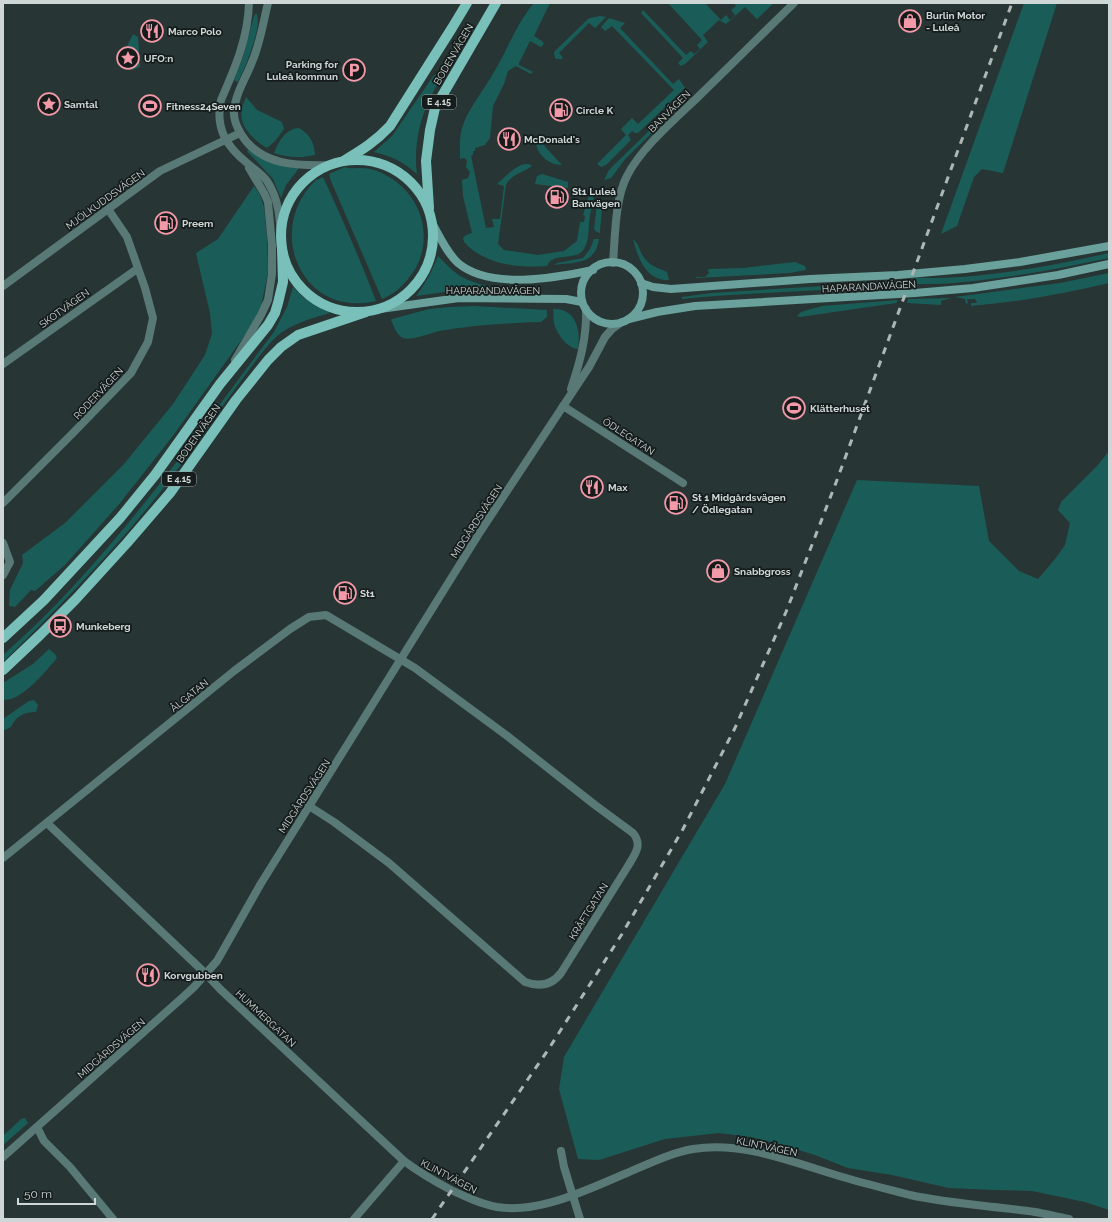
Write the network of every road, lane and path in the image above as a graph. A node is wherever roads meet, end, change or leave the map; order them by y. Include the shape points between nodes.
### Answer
1 (249, 3) edge
2 (268, 3) edge
3 (467, 3) edge
4 (496, 3) edge
5 (794, 3) edge
6 (240, 132) junction
7 (226, 140) junction
8 (247, 163) junction
9 (336, 164) junction
10 (108, 209) junction
11 (430, 217) junction
12 (282, 244) junction
13 (1109, 246) edge
14 (613, 263) junction
15 (1109, 264) edge
16 (137, 268) junction
17 (593, 270) junction
18 (641, 283) junction
19 (3, 286) edge
20 (584, 305) junction
21 (380, 308) junction
22 (366, 312) junction
23 (626, 320) junction
24 (3, 364) edge
25 (220, 384) junction
26 (566, 402) junction
27 (683, 483) dead end
28 (3, 503) edge
29 (3, 543) edge
30 (3, 575) edge
31 (3, 638) edge
32 (401, 659) junction
33 (3, 670) edge
34 (309, 806) junction
35 (47, 823) junction
36 (3, 858) edge
37 (206, 974) junction
38 (37, 1127) junction
39 (561, 1151) dead end
40 (3, 1157) edge
41 (404, 1160) junction
42 (572, 1196) junction
43 (113, 1219) edge
44 (354, 1219) edge
45 (580, 1219) edge
46 (1069, 1219) edge

1 - 7 street via 242,46 220,106 220,123
2 - 6 street via 253,61 233,112
3 - 9 main road, BODENVÄGEN / E 4.15 via 390,126 368,146
4 - 11 main road, BODENVÄGEN / E 4.15 via 435,108 426,161
5 - 14 street, BANVÄGEN via 677,117 635,162 622,188
6 - 7 street, MJÖLKUDDSVÄGEN
6 - 9 street via 258,152 275,161 294,165
7 - 8 street via 230,148
7 - 10 street, MJÖLKUDDSVÄGEN via 167,166
8 - 12 street via 264,176 273,191 280,214
8 - 25 street via 268,202 272,281 268,300 261,315
9 - 11 main road via 370,162 398,173 410,182 419,194
9 - 12 main road, BODENVÄGEN via 312,175 296,192 286,210 282,225
10 - 16 street, RODERVÄGEN via 127,237
10 - 19 street, MJÖLKUDDSVÄGEN
11 - 17 main road, HAPARANDAVÄGEN via 452,257 464,267 479,274 498,279 518,280
11 - 21 main road, BODENVÄGEN via 433,235 431,252 420,278 404,296
12 - 22 main road via 288,268 308,294 330,308
12 - 25 main road, BODENVÄGEN via 283,282 275,313
13 - 18 main road, HAPARANDAVÄGEN via 1020,262 916,274 671,289
14 - 17 main road via 602,264
14 - 18 main road via 628,267
15 - 23 main road, HAPARANDAVÄGEN via 974,288 695,306
16 - 24 street, SKOTVÄGEN
16 - 28 street, RODERVÄGEN via 153,318 148,342 131,373
17 - 20 main road via 583,284
18 - 23 main road via 641,303 636,312
20 - 21 main road, HAPARANDAVÄGEN via 566,299 459,298
20 - 23 main road via 594,318 604,323 617,324
20 - 26 street, MIDGÅRDSVÄGEN via 586,332 582,354
21 - 22 main road, BODENVÄGEN
22 - 33 main road, BODENVÄGEN / E 4.15 via 298,335 281,347 236,400 170,493 128,543 66,610
23 - 26 street, MIDGÅRDSVÄGEN via 605,337
25 - 31 main road, BODENVÄGEN / E 4.15 via 155,475 120,518 44,600
26 - 27 street, ÖDLEGATAN
26 - 32 street, MIDGÅRDSVÄGEN via 480,532
29 - 30 street via 10,562
32 - 34 street, MIDGÅRDSVÄGEN
32 - 34 street, KRÄFTGATAN via 494,726 633,833 638,839 638,846 616,886 559,976 547,984 532,984 525,982 389,862
32 - 35 street, ÅLGATAN via 326,615 309,616 234,671
34 - 37 street, MIDGÅRDSVÄGEN via 219,958
35 - 36 street, ÅLGATAN
35 - 37 street, HUMMERGATAN
37 - 38 street, MIDGÅRDSVÄGEN
37 - 41 street, HUMMERGATAN
38 - 40 street, MIDGÅRDSVÄGEN
38 - 43 street via 44,1141 70,1167
39 - 42 street
41 - 42 street, KLINTVÄGEN via 433,1180 466,1197 492,1206 524,1207
41 - 44 street
42 - 45 street
42 - 46 street, KLINTVÄGEN via 667,1157 691,1150 722,1148 776,1157 840,1177 912,1195

